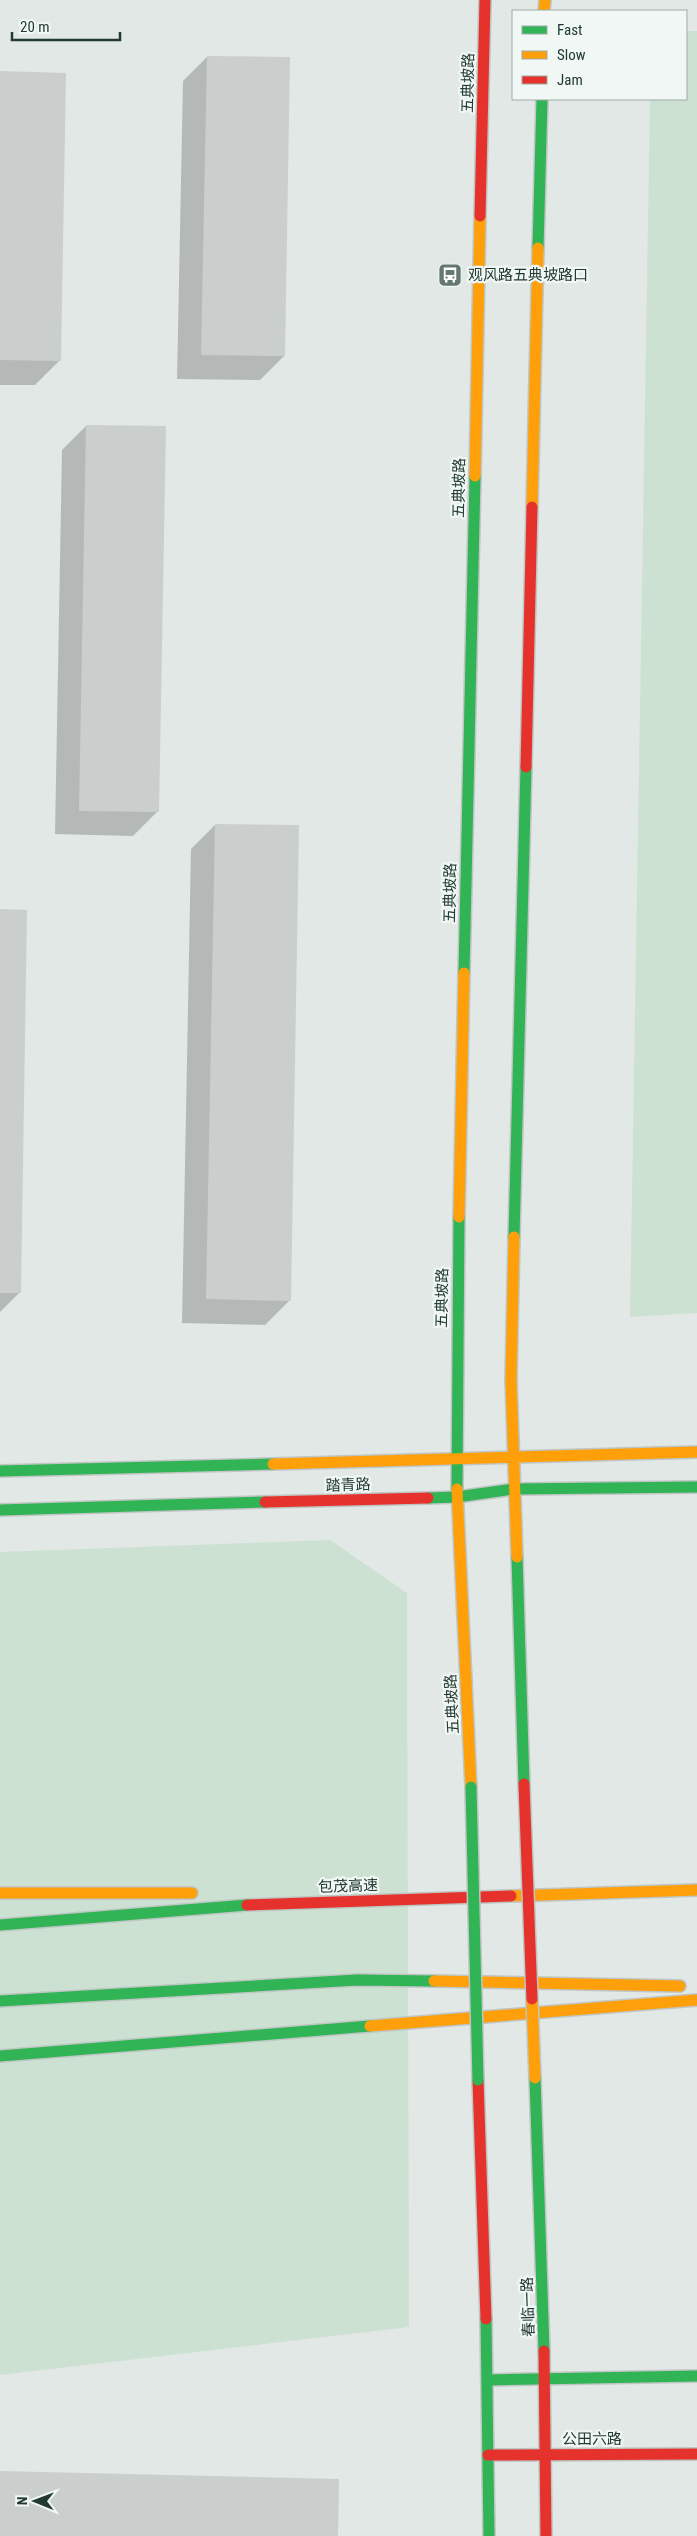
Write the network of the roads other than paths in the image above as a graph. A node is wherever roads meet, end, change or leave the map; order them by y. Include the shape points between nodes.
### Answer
1 (485, 0) edge
2 (542, 100) edge
3 (697, 1452) edge
4 (513, 1457) junction
5 (457, 1458) junction
6 (0, 1471) edge
7 (697, 1487) edge
8 (514, 1489) junction
9 (457, 1496) junction
10 (0, 1510) edge
11 (697, 1890) edge
12 (207, 1893) dead end
13 (246, 1893) dead end
14 (561, 1893) junction
15 (0, 1894) edge
16 (0, 1925) edge
17 (687, 1986) dead end
18 (697, 2000) edge
19 (0, 2001) edge
20 (0, 2056) edge
21 (697, 2376) edge
22 (545, 2379) junction
23 (488, 2380) junction
24 (697, 2454) edge
25 (488, 2455) junction
26 (546, 2455) junction
27 (489, 2536) edge
28 (546, 2536) edge

1 - 5 main road, 五典坡路 via 458,1254
2 - 4 main road via 511,1380
3 - 4 main road, 踏青路
4 - 5 main road, 踏青路
4 - 8 main road
5 - 6 main road, 踏青路
5 - 9 main road, 五典坡路
7 - 8 main road, 踏青路
8 - 9 main road, 踏青路
8 - 22 main road, 春临一路, bridge
9 - 10 main road, 踏青路
9 - 23 main road, 五典坡路, bridge via 471,1787
11 - 14 main road, 包茂高速
12 - 15 main road
13 - 14 main road
14 - 16 main road, 包茂高速 via 260,1904
17 - 19 main road via 357,1980
18 - 20 main road
21 - 22 main road
22 - 23 main road
22 - 26 main road, 春临一路
23 - 25 main road
24 - 26 main road, 公田六路
25 - 26 main road, 公田六路
25 - 27 main road
26 - 28 main road, 春临一路

